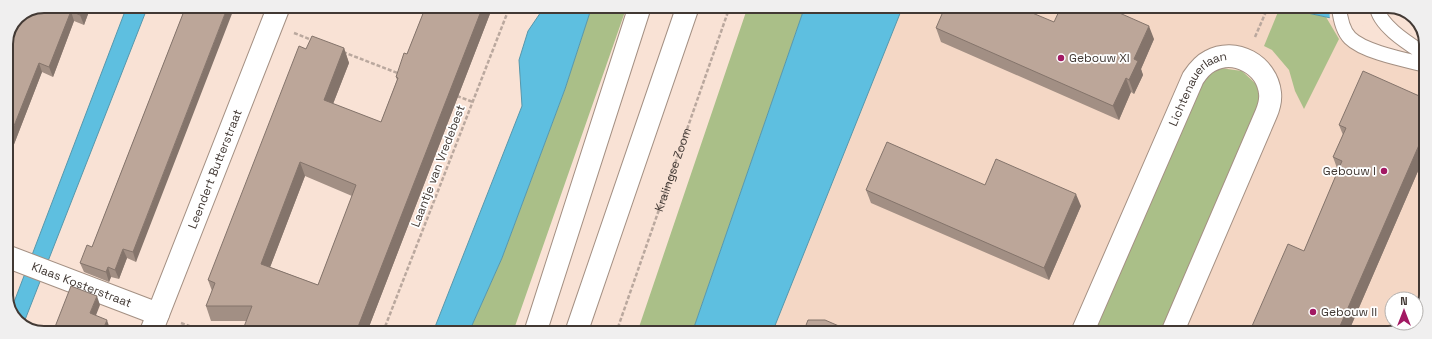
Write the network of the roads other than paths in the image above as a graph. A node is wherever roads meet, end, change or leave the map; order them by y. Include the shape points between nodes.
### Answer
1 (638, 13) edge
2 (686, 13) edge
3 (1339, 13) edge
4 (1379, 13) edge
5 (275, 15) edge
6 (1419, 50) edge
7 (1419, 63) edge
8 (15, 259) edge
9 (155, 323) edge
10 (537, 326) edge
11 (578, 326) edge
12 (1085, 326) edge
13 (1175, 326) edge

1 - 10 street
2 - 11 street
3 - 7 lane via 1340,20 1350,38 1370,50
4 - 6 lane via 1397,36
5 - 9 street, Leendert Butterstraat
8 - 9 street, Klaas Kosterstraat
12 - 13 street, Lichtenauerlaan via 1192,78 1210,61 1234,57 1246,60 1263,73 1268,83 1270,104

